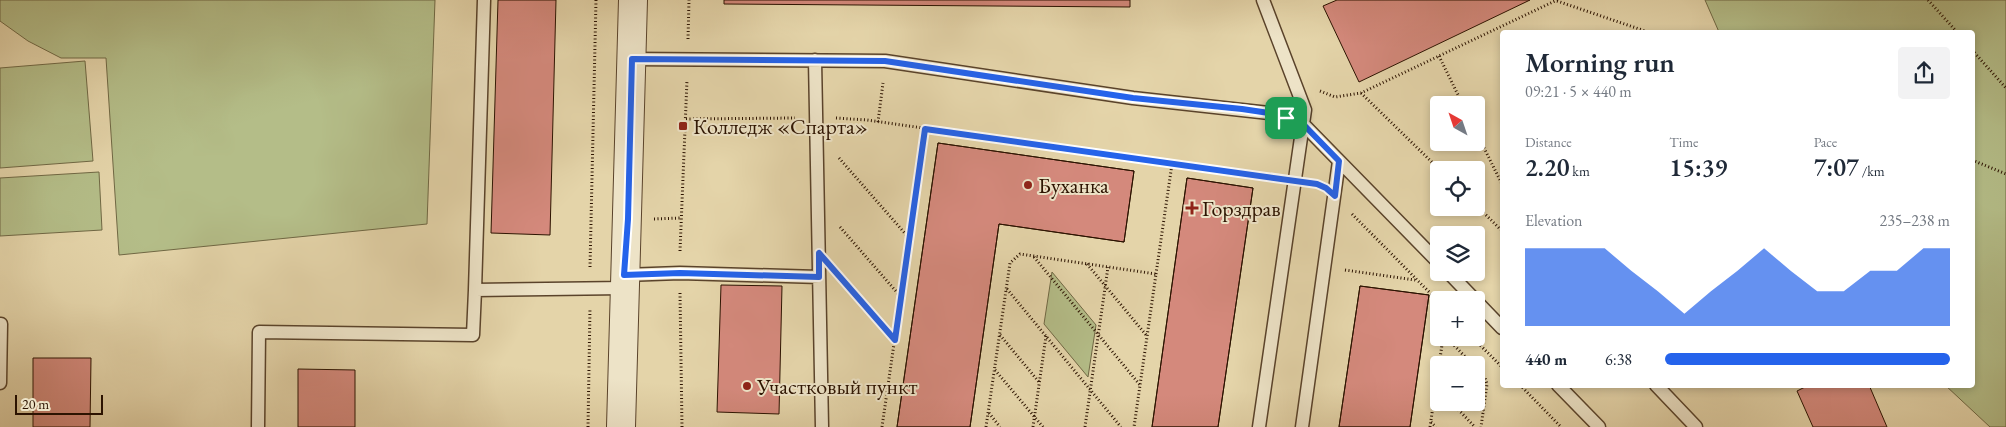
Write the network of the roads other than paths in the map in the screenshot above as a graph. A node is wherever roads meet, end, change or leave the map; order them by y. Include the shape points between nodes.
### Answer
1 (484, 0) edge
2 (633, 0) edge
3 (1263, 0) edge
4 (632, 59) junction
5 (815, 60) junction
6 (1303, 124) junction
7 (1339, 161) junction
8 (1430, 254) edge
9 (819, 277) junction
10 (1457, 281) edge
11 (624, 282) junction
12 (475, 290) junction
13 (1466, 291) edge
14 (1485, 310) edge
15 (1, 324) edge
16 (1500, 326) edge
17 (0, 383) edge
18 (1561, 388) edge
19 (1659, 388) edge
20 (258, 427) edge
21 (621, 427) edge
22 (822, 427) edge
23 (1259, 427) edge
24 (1302, 427) edge
25 (1599, 427) edge
26 (1696, 427) edge

1 - 12 lane
2 - 4 street
3 - 6 lane via 1304,107
4 - 5 lane
4 - 11 street
5 - 6 lane via 885,61 1133,98 1269,113
5 - 9 lane
6 - 7 lane
6 - 23 lane
7 - 8 lane
7 - 24 lane
9 - 11 lane via 680,273
9 - 22 lane
10 - 13 lane
11 - 12 lane via 590,288
11 - 21 street
12 - 20 lane via 473,335 258,332
14 - 16 lane
15 - 17 lane
18 - 25 lane
19 - 26 lane

